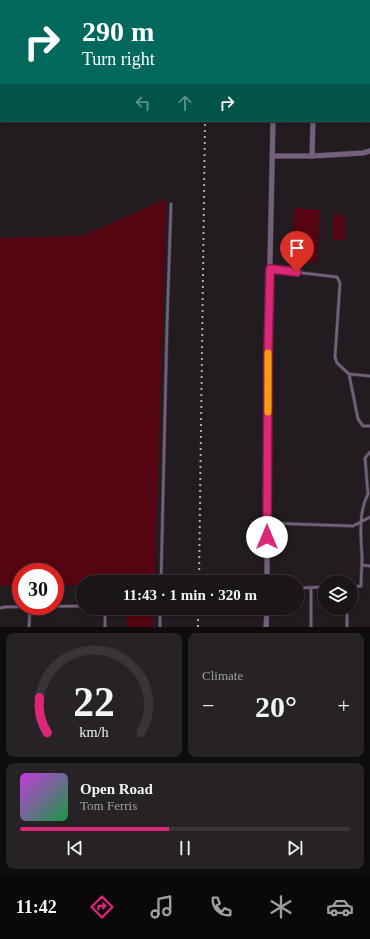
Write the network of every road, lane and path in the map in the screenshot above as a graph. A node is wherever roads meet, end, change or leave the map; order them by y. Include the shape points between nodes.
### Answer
1 (273, 122) edge
2 (313, 122) edge
3 (370, 151) edge
4 (272, 156) junction
5 (312, 156) junction
6 (171, 204) dead end
7 (270, 269) junction
8 (349, 374) junction
9 (370, 376) edge
10 (370, 426) edge
11 (370, 452) edge
12 (369, 494) edge
13 (370, 517) edge
14 (361, 522) junction
15 (267, 523) junction
16 (362, 565) junction
17 (370, 566) edge
18 (161, 575) edge
19 (267, 575) edge
20 (358, 586) edge
21 (304, 588) edge
22 (311, 588) junction
23 (318, 588) edge
24 (64, 606) edge
25 (76, 606) edge
26 (12, 607) edge
27 (0, 608) edge
28 (30, 615) edge
29 (105, 615) edge
30 (160, 615) edge
31 (267, 615) edge
32 (347, 615) edge
33 (29, 627) edge
34 (105, 627) edge
35 (160, 627) edge
36 (266, 627) edge
37 (311, 627) edge
38 (347, 627) edge

1 - 4 street
2 - 5 street
3 - 5 street
4 - 5 street
4 - 7 street
6 - 18 lane
7 - 8 lane via 337,277 340,283 335,357 337,363
7 - 15 street
8 - 9 lane
8 - 10 lane via 358,419 363,426
11 - 12 lane via 365,458
12 - 14 lane via 365,500
13 - 14 lane
14 - 15 lane via 353,526
14 - 16 lane
15 - 19 street
16 - 17 lane
16 - 20 lane via 361,586
21 - 22 lane
22 - 23 lane
22 - 37 lane
24 - 25 lane
26 - 27 lane
28 - 33 lane
29 - 34 lane
30 - 35 lane
31 - 36 street
32 - 38 lane

